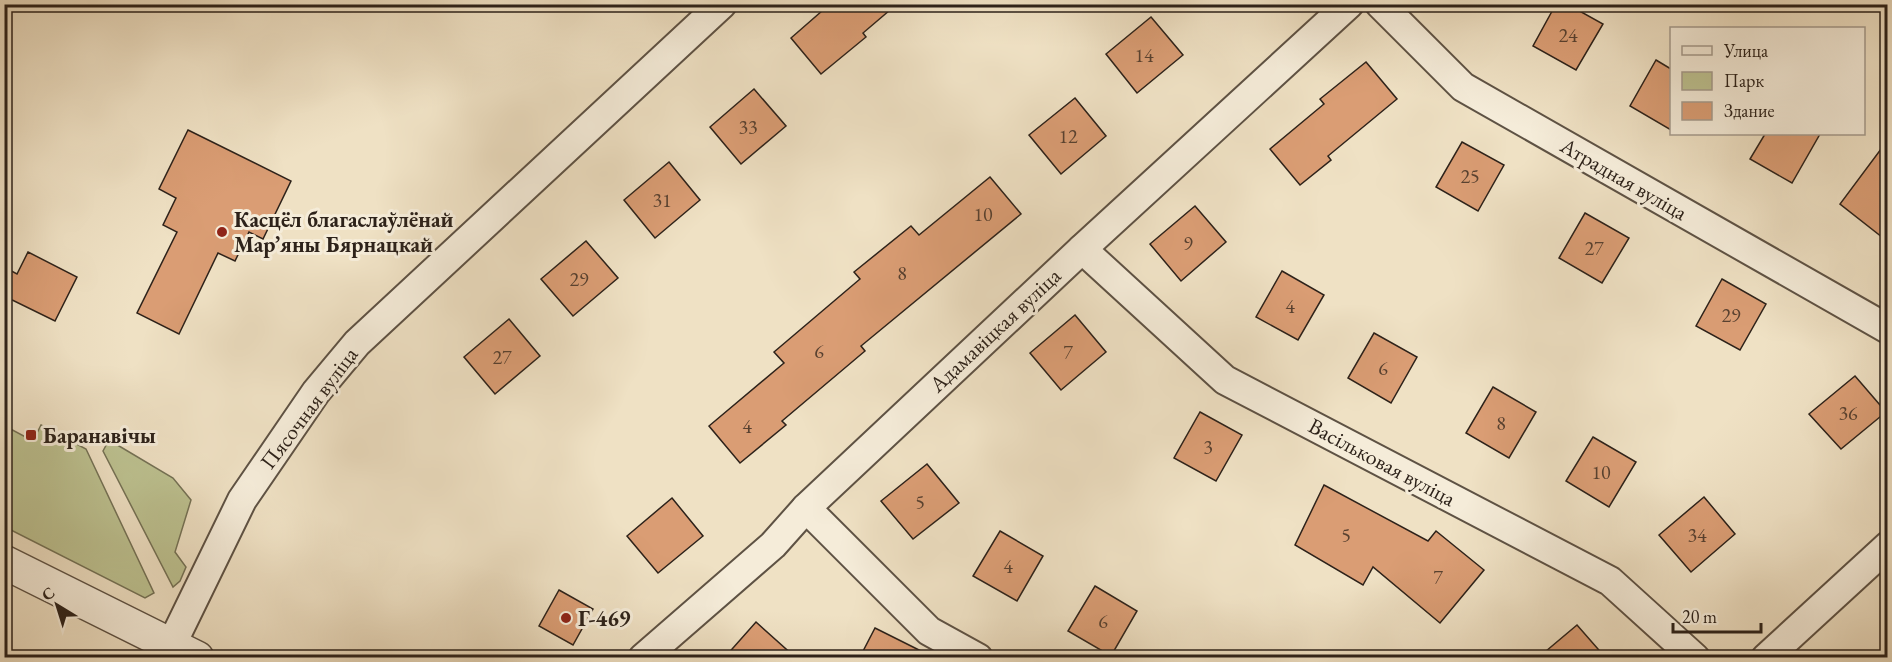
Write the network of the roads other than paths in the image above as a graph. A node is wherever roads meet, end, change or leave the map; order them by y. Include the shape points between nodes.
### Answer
1 (722, 4) edge
2 (1349, 4) edge
3 (1380, 4) edge
4 (1082, 249) junction
5 (1887, 329) edge
6 (806, 507) junction
7 (1887, 546) edge
8 (4, 562) edge
9 (177, 653) edge
10 (643, 657) edge
11 (978, 657) edge
12 (1695, 657) edge
13 (1766, 657) edge

1 - 9 street, Пясочная вуліца via 357,344 316,392 242,500
2 - 4 street, Адамавіцкая вуліца
3 - 5 street, Атрадная вуліца via 1463,87
4 - 6 street, Адамавіцкая вуліца
4 - 12 street, Васільковая вуліца via 1225,380 1610,581
6 - 10 street, Адамавіцкая вуліца via 773,545
6 - 11 street via 929,631
7 - 13 street
8 - 9 street

